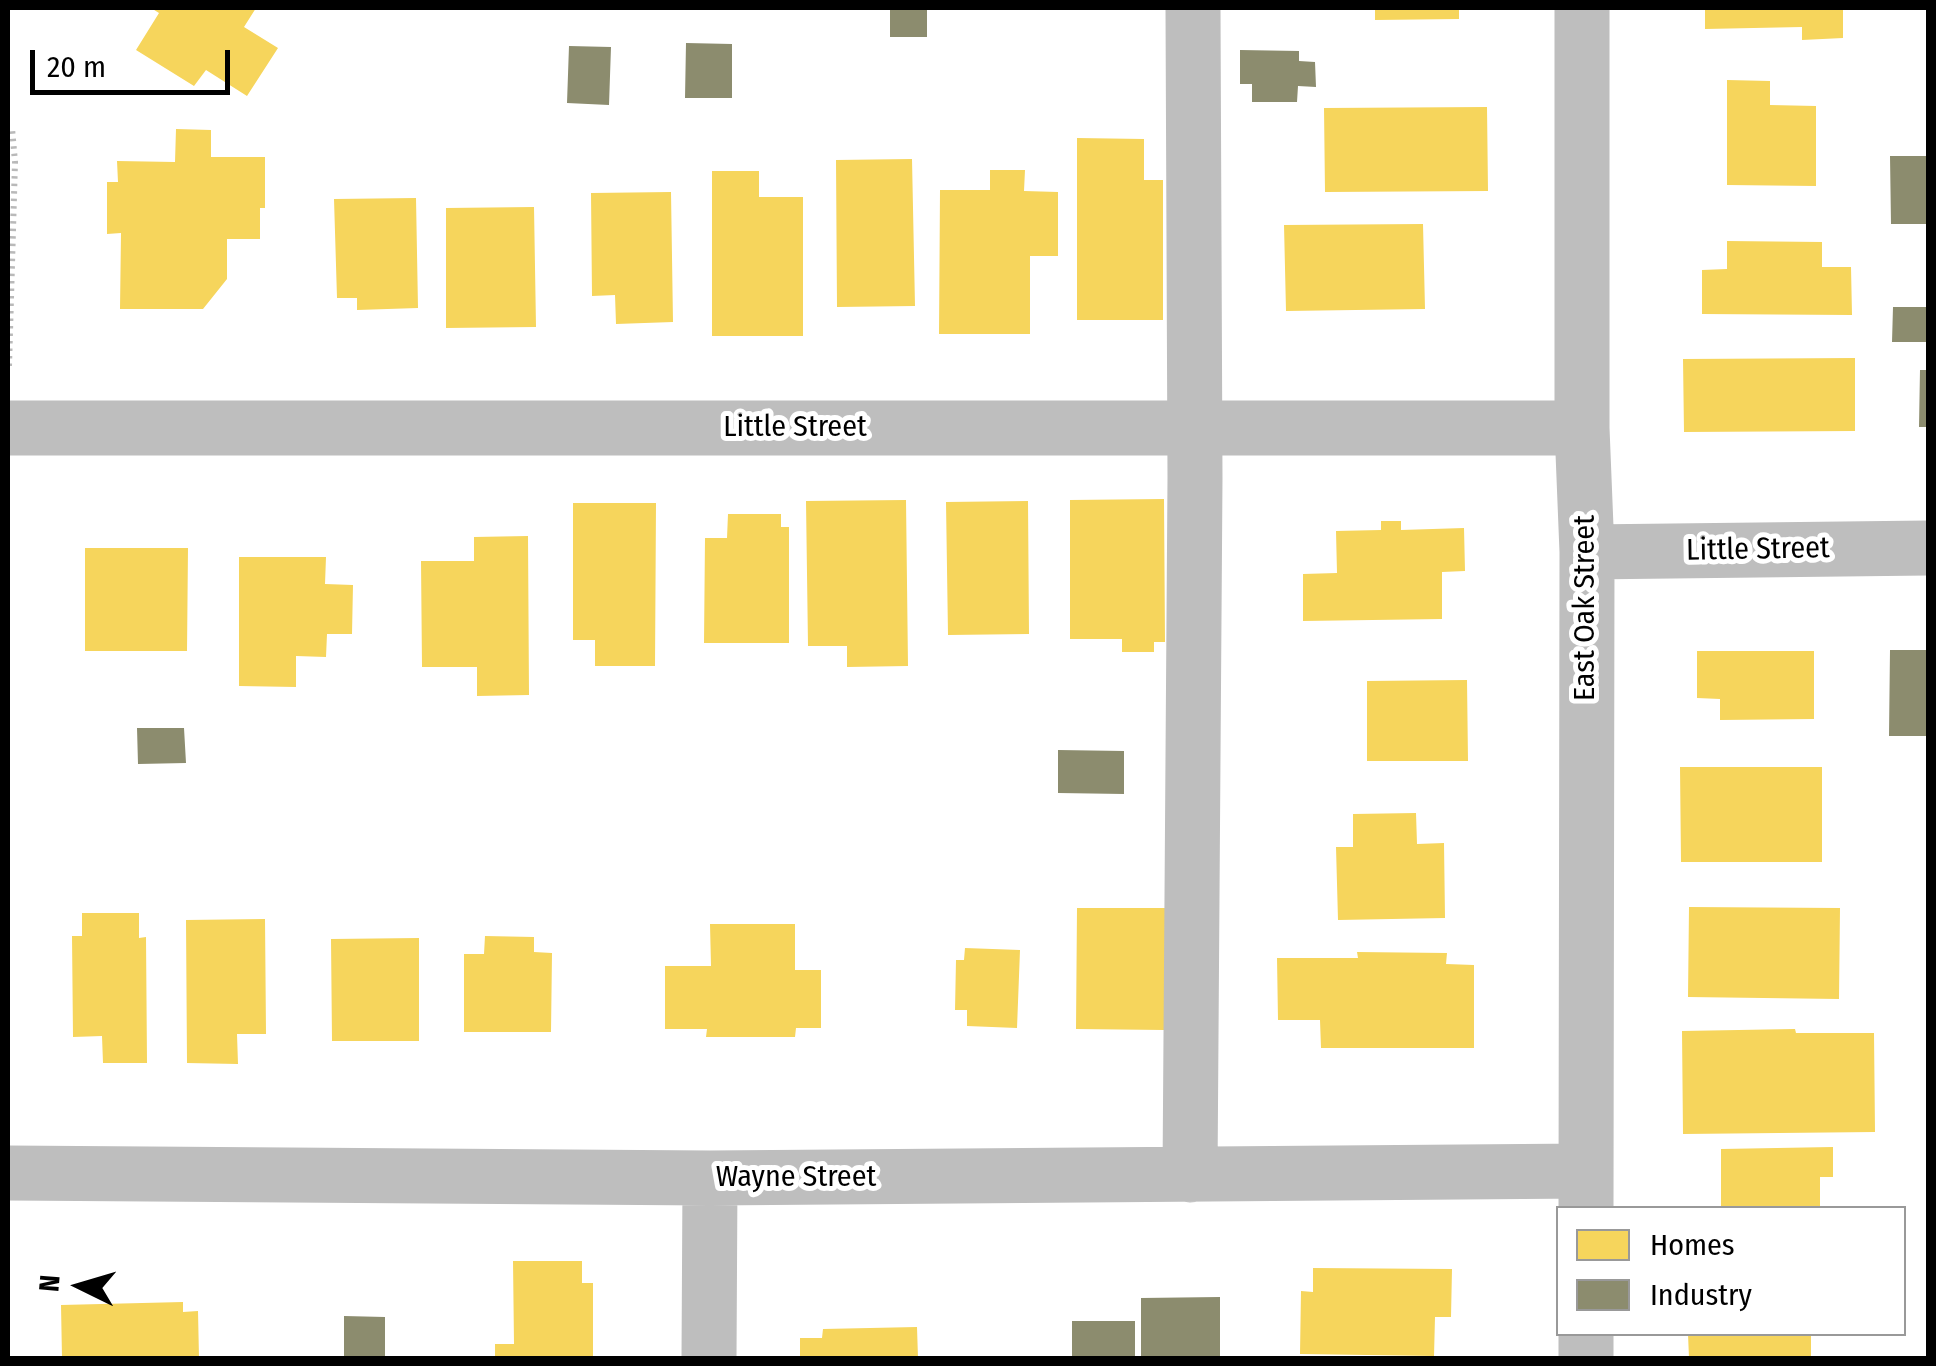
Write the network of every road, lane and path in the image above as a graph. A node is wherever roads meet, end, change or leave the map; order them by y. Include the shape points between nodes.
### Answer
1 (1194, 8) edge
2 (1582, 8) edge
3 (12, 128) dead end
4 (8, 368) edge
5 (8, 428) edge
6 (1195, 428) junction
7 (1582, 428) junction
8 (1928, 548) edge
9 (1587, 552) junction
10 (8, 1174) edge
11 (1190, 1175) junction
12 (710, 1178) junction
13 (1586, 1190) edge
14 (708, 1358) edge

1 - 6 street
2 - 7 street, East Oak Street
3 - 4 path
5 - 6 street, Little Street
6 - 7 street, Little Street
6 - 11 street
7 - 9 street, East Oak Street
8 - 9 street, Little Street
9 - 13 street, East Oak Street
10 - 12 street, Wayne Street
11 - 12 street, Wayne Street
11 - 13 street, Wayne Street
12 - 14 street

